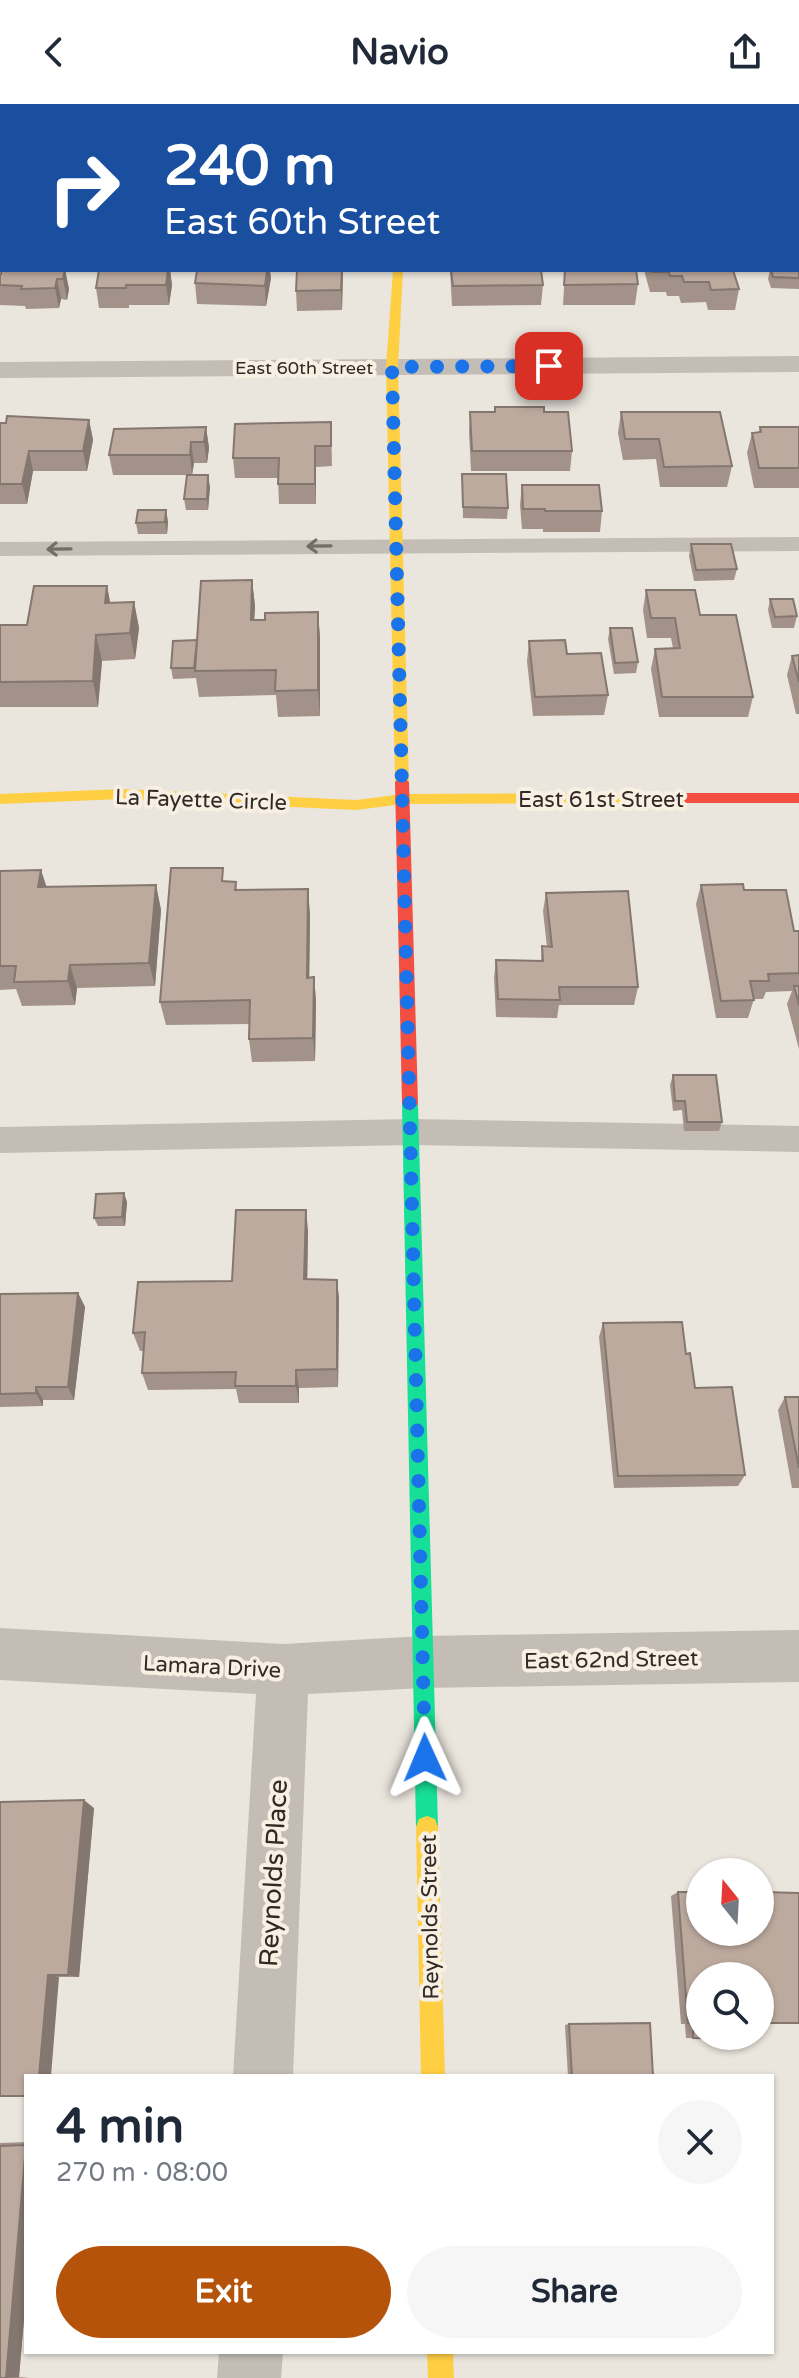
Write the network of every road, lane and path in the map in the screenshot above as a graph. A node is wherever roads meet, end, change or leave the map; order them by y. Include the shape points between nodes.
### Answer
1 (398, 272) edge
2 (799, 364) edge
3 (392, 367) junction
4 (0, 370) edge
5 (799, 544) edge
6 (397, 545) junction
7 (0, 549) edge
8 (799, 798) edge
9 (0, 799) edge
10 (403, 799) junction
11 (412, 1132) junction
12 (799, 1139) edge
13 (0, 1140) edge
14 (0, 1654) edge
15 (799, 1656) edge
16 (423, 1662) junction
17 (283, 1670) junction
18 (263, 2074) edge
19 (433, 2074) edge
20 (251, 2354) edge
21 (440, 2354) edge
22 (249, 2378) edge
23 (441, 2378) edge

1 - 3 street, Reynolds Street
2 - 3 street, East 60th Street
3 - 4 street, East 60th Street
3 - 6 street, Reynolds Street
5 - 6 lane
6 -> 7 lane
6 - 10 street, Reynolds Street
8 - 10 street, East 61st Street
9 - 10 street, La Fayette Circle via 123,794 356,805
10 - 11 street, Reynolds Street
11 - 12 lane
11 - 13 lane
11 - 16 street, Reynolds Street
14 - 17 street, Lamara Drive
15 - 16 street, East 62nd Street
16 - 17 street, Lamara Drive
16 - 19 street, Reynolds Street
17 - 18 street, Reynolds Place
20 - 22 street
21 - 23 street

